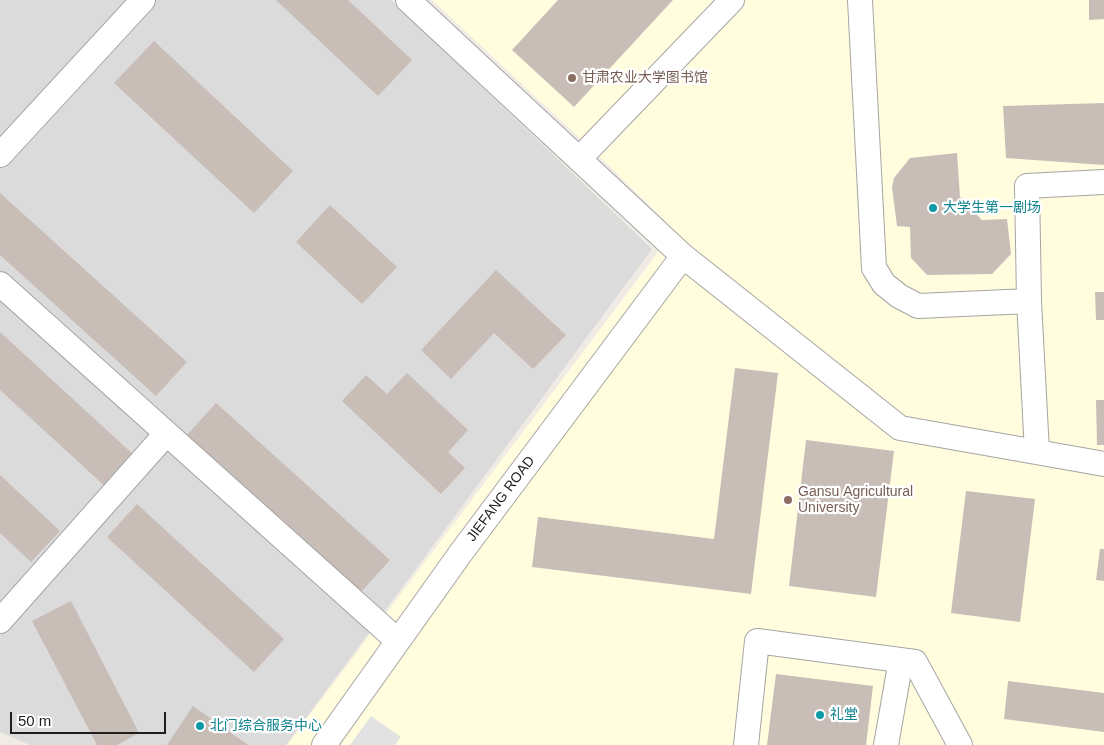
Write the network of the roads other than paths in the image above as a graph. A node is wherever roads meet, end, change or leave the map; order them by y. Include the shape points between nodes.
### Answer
1 (143, 0) edge
2 (408, 0) edge
3 (732, 0) edge
4 (860, 0) edge
5 (0, 155) edge
6 (579, 159) junction
7 (1104, 182) edge
8 (683, 256) junction
9 (0, 284) edge
10 (1028, 301) junction
11 (166, 434) junction
12 (1037, 452) junction
13 (1104, 464) edge
14 (0, 621) edge
15 (398, 641) junction
16 (901, 660) junction
17 (324, 745) edge
18 (746, 745) edge
19 (886, 745) edge
20 (960, 745) edge

1 - 5 street
2 - 6 street
3 - 6 street
4 - 10 street via 874,268 884,284 918,306
6 - 8 street
7 - 10 street via 1027,186
8 - 12 street via 900,428
8 - 15 street, JIEFANG ROAD
9 - 11 street
10 - 12 street
11 - 14 street
11 - 15 street
12 - 13 street
15 - 17 street, JIEFANG ROAD
16 - 18 street via 757,642
16 - 19 street
16 - 20 street via 915,662

